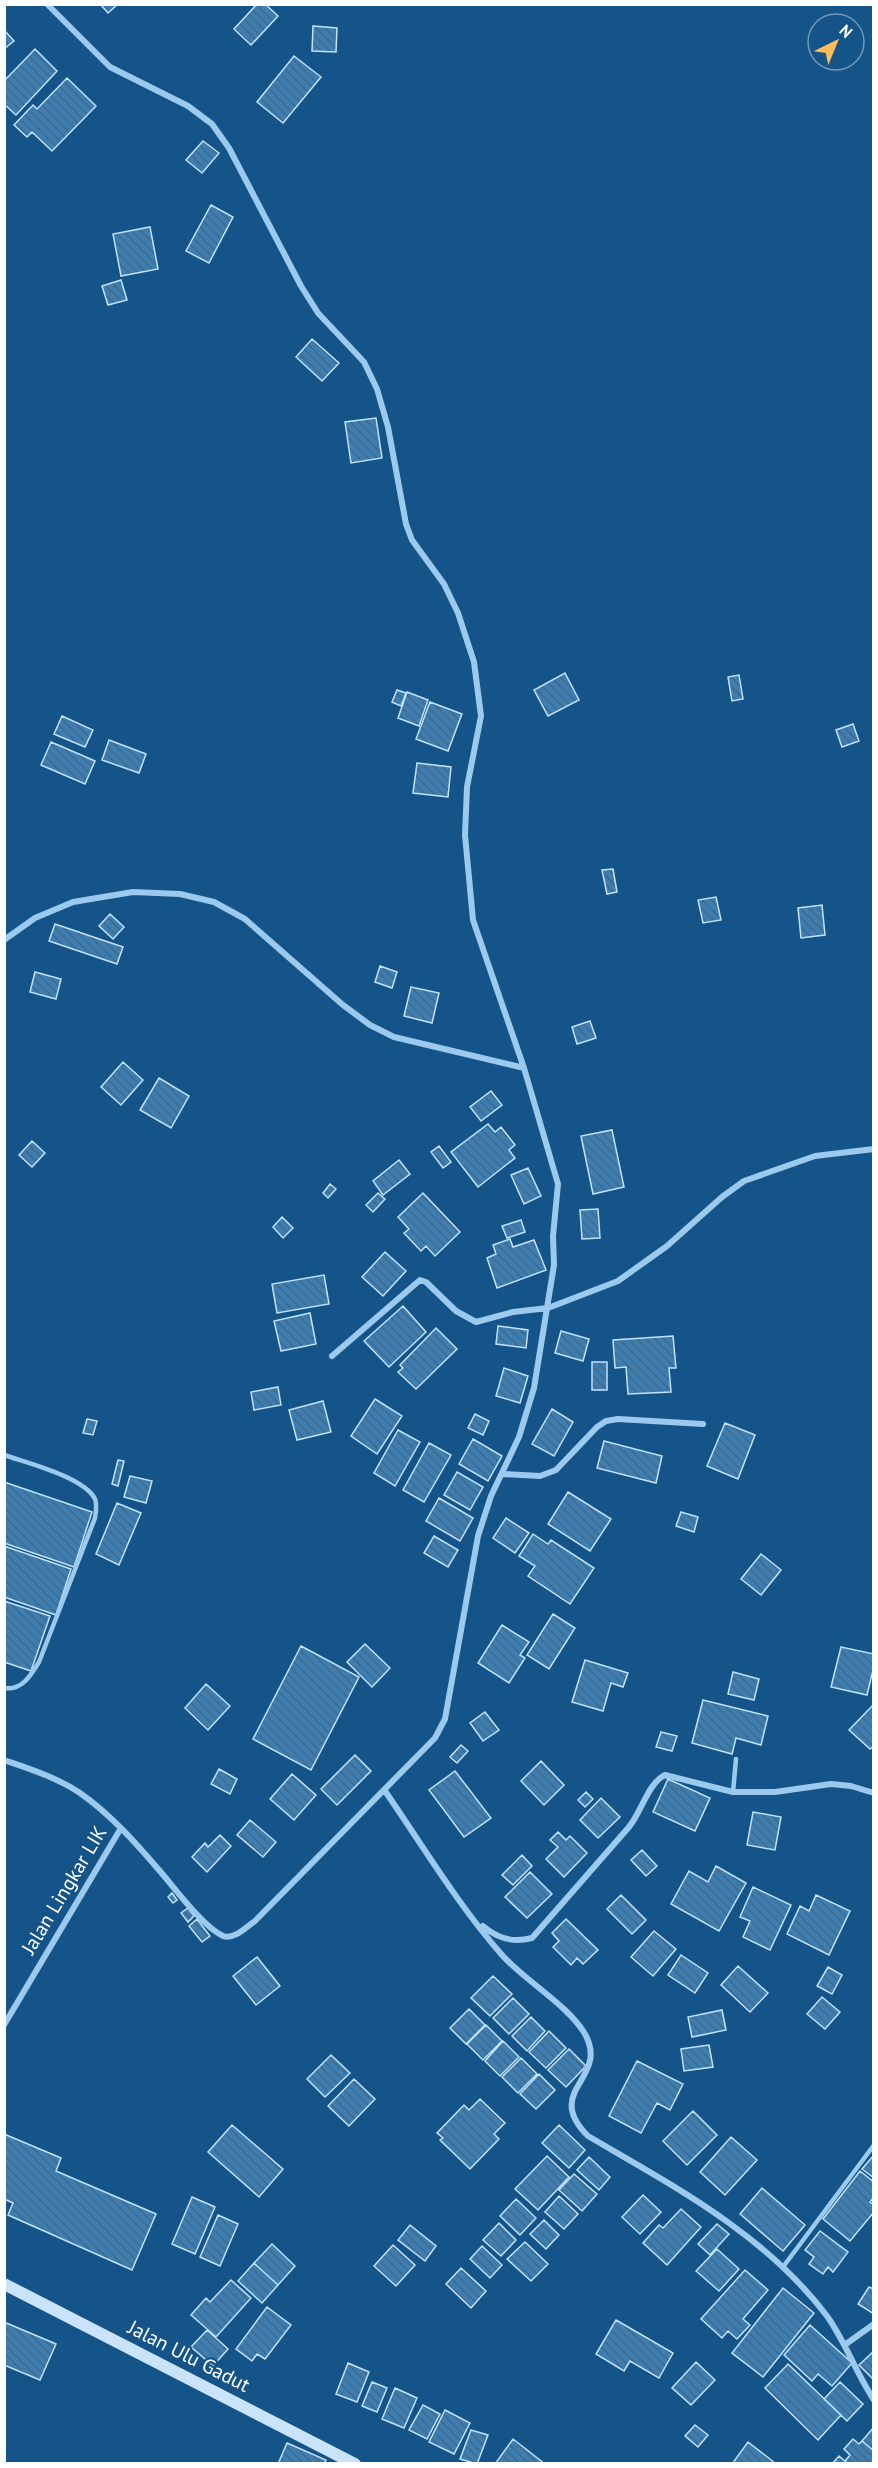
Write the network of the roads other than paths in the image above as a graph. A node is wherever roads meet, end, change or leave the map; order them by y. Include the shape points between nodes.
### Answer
1 (47, 4) edge
2 (4, 940) edge
3 (524, 1068) junction
4 (873, 1149) edge
5 (548, 1308) junction
6 (332, 1356) dead end
7 (703, 1424) dead end
8 (4, 1455) edge
9 (503, 1474) junction
10 (4, 1688) edge
11 (736, 1759) dead end
12 (4, 1760) edge
13 (385, 1791) junction
14 (733, 1792) junction
15 (873, 1793) edge
16 (121, 1828) junction
17 (475, 1920) junction
18 (4, 2025) edge
19 (873, 2145) edge
20 (783, 2267) junction
21 (4, 2284) edge
22 (873, 2324) edge
23 (846, 2344) junction
24 (873, 2400) edge
25 (356, 2463) edge

1 - 3 street via 110,67 188,106 212,124 229,147 301,286 318,313 364,362 377,389 406,524 412,540 444,584 474,662 481,716 467,796 465,835 473,920
2 - 3 street via 35,918 73,902 133,892 180,894 214,902 245,920 343,1005 394,1037
3 - 5 street via 558,1184
4 - 5 street via 815,1156 744,1181 667,1246 618,1281
5 - 6 street via 476,1322 456,1311 420,1280
5 - 9 street via 534,1388
7 - 9 street via 606,1421 556,1470 540,1476
8 - 10 lane via 76,1482 96,1501 95,1518 39,1662 27,1680 12,1689
9 - 13 street via 478,1536 445,1719 435,1738
11 - 14 lane
12 - 16 street, Jalan Lingkar LIK via 79,1792
13 - 16 street via 255,1921 228,1937 197,1913
13 - 17 street
14 - 15 street via 775,1792 831,1784
14 - 17 street via 665,1775 657,1778 629,1827 532,1938 519,1942 504,1939
16 - 18 street, Jalan Lingkar LIK
17 - 20 street via 504,1956 586,2035 591,2054 589,2068 571,2098 570,2112 577,2125 588,2136 708,2207
19 - 20 lane
20 - 23 street via 808,2292
21 - 25 street, Jalan Ulu Gadut
22 - 23 street
23 - 24 street

